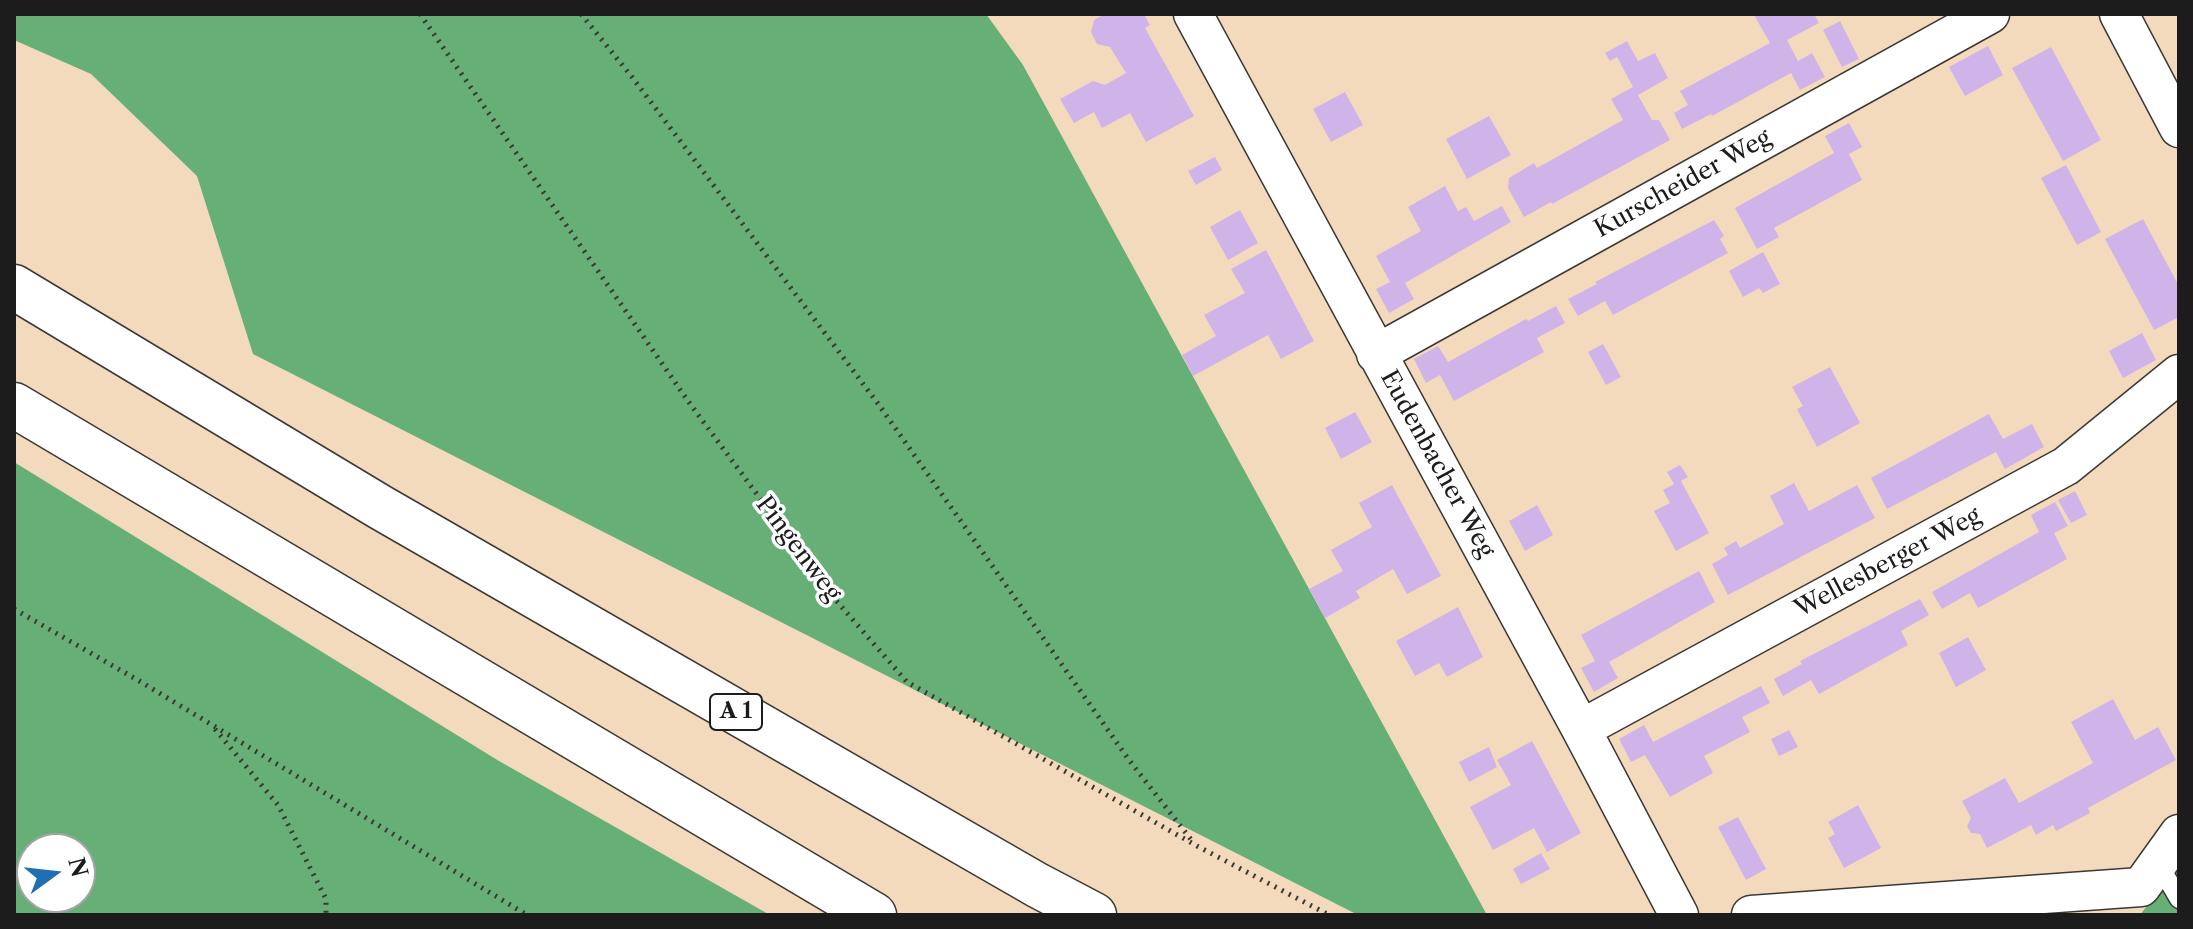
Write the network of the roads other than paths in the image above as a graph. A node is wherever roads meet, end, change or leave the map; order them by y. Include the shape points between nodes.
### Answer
1 (1193, 14) edge
2 (1990, 14) edge
3 (2119, 14) edge
4 (2179, 128) edge
5 (14, 287) edge
6 (1376, 354) junction
7 (2179, 374) edge
8 (14, 405) edge
9 (1581, 729) junction
10 (2159, 861) edge
11 (2179, 899) edge
12 (874, 915) edge
13 (1094, 915) edge
14 (1679, 915) edge
15 (1751, 915) edge

1 - 6 street, Eudenbacher Weg
2 - 6 street, Kurscheider Weg
3 - 4 street
5 - 13 highway, A 1 via 380,507
6 - 9 street, Eudenbacher Weg
7 - 9 street, Wellesberger Weg via 2066,466
8 - 12 highway
9 - 14 street, Eudenbacher Weg
10 - 11 lane
10 - 15 street

